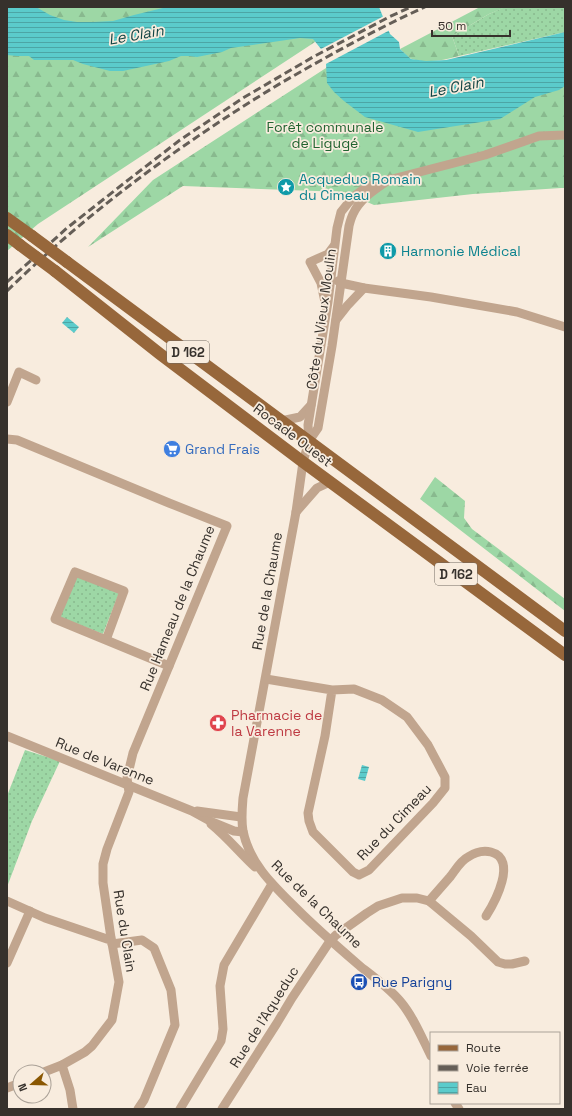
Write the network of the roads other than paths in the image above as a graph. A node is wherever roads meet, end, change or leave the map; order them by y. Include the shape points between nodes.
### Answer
1 (565, 135) edge
2 (390, 179) junction
3 (7, 218) edge
4 (7, 235) edge
5 (335, 245) junction
6 (331, 276) junction
7 (341, 284) junction
8 (364, 288) junction
9 (326, 310) junction
10 (336, 320) junction
11 (565, 327) edge
12 (36, 380) dead end
13 (7, 402) edge
14 (311, 405) junction
15 (281, 421) junction
16 (7, 439) edge
17 (309, 441) junction
18 (303, 462) junction
19 (330, 482) junction
20 (296, 512) junction
21 (565, 631) edge
22 (106, 640) junction
23 (565, 655) edge
24 (169, 666) junction
25 (266, 679) junction
26 (332, 690) junction
27 (7, 736) edge
28 (128, 786) junction
29 (192, 811) junction
30 (241, 818) junction
31 (243, 832) junction
32 (265, 877) junction
33 (272, 884) junction
34 (7, 901) edge
35 (429, 901) junction
36 (30, 911) junction
37 (486, 916) dead end
38 (111, 941) junction
39 (330, 941) junction
40 (525, 961) dead end
41 (7, 963) edge
42 (430, 1054) edge
43 (62, 1065) junction
44 (52, 1069) edge
45 (73, 1109) edge
46 (138, 1109) edge
47 (180, 1109) edge
48 (222, 1109) edge

1 - 2 street, Côte du Vieux Moulin via 539,136 485,154
2 - 5 street, Côte du Vieux Moulin via 365,188 349,202 341,212
2 - 7 street, Côte du Vieux Moulin via 370,193 353,213
3 - 15 main road, Rocade Ouest / D 162, bridge
4 - 18 main road, Rocade Ouest / D 162, bridge
5 - 6 street, Côte du Vieux Moulin
5 - 9 street via 328,254 310,262 321,283
6 - 7 street
6 - 9 street, Côte du Vieux Moulin
7 - 8 street
7 - 10 street, Côte du Vieux Moulin
8 - 10 street
8 - 11 street via 517,312
9 - 14 street, Côte du Vieux Moulin
10 - 17 street, Côte du Vieux Moulin via 318,428
12 - 13 street via 19,372
14 - 15 street, Côte du Vieux Moulin via 300,417
14 - 17 street, Côte du Vieux Moulin
15 - 17 main road, Rocade Ouest / D 162
16 - 24 street, Rue Hameau de la Chaume via 17,440 227,526
17 - 18 street, Rue de la Chaume
17 - 21 main road, Rocade Ouest / D 162
18 - 19 main road, Rocade Ouest / D 162
18 - 20 street, Rue de la Chaume
19 - 20 street via 317,488
19 - 23 main road, Rocade Ouest / D 162
20 - 25 street, Rue de la Chaume
22 - 22 street via 55,618 75,572 124,591
22 - 24 street
24 - 28 street, Rue Hameau de la Chaume via 133,753 127,778
25 - 26 street, Rue du Cimeau
25 - 30 street, Rue de la Chaume
26 - 26 street, Rue du Cimeau via 308,813 309,821 313,832 359,875 369,870 433,803 445,788 445,777 428,745 407,716 363,691 354,688
27 - 28 street, Rue de Varenne
28 - 29 street, Rue de Varenne
28 - 38 street, Rue du Clain via 129,792 103,864
29 - 30 street, Rue de Varenne
29 - 31 street, Rue de Varenne via 212,822
29 - 32 street, Rue de Varenne via 222,833
30 - 31 street, Rue de la Chaume
31 - 32 street, Rue de la Chaume via 247,845
32 - 33 street, Rue de la Chaume
33 - 39 street, Rue de la Chaume
33 - 47 street via 224,965 220,986 223,1029 221,1041
34 - 36 street
35 - 37 street via 466,857 490,852 502,861 504,873
35 - 39 street, Rue de l'Aqueduc via 402,898 378,906
35 - 40 street via 498,962 512,964
36 - 38 street
36 - 41 street
38 - 43 street, Rue du Clain via 119,982 112,1020 92,1046
38 - 46 street via 142,940 154,948 171,990 176,1025
39 - 42 street, Rue de la Chaume via 400,1001
39 - 48 street, Rue de l'Aqueduc
43 - 44 street, Rue du Clain
43 - 45 street

